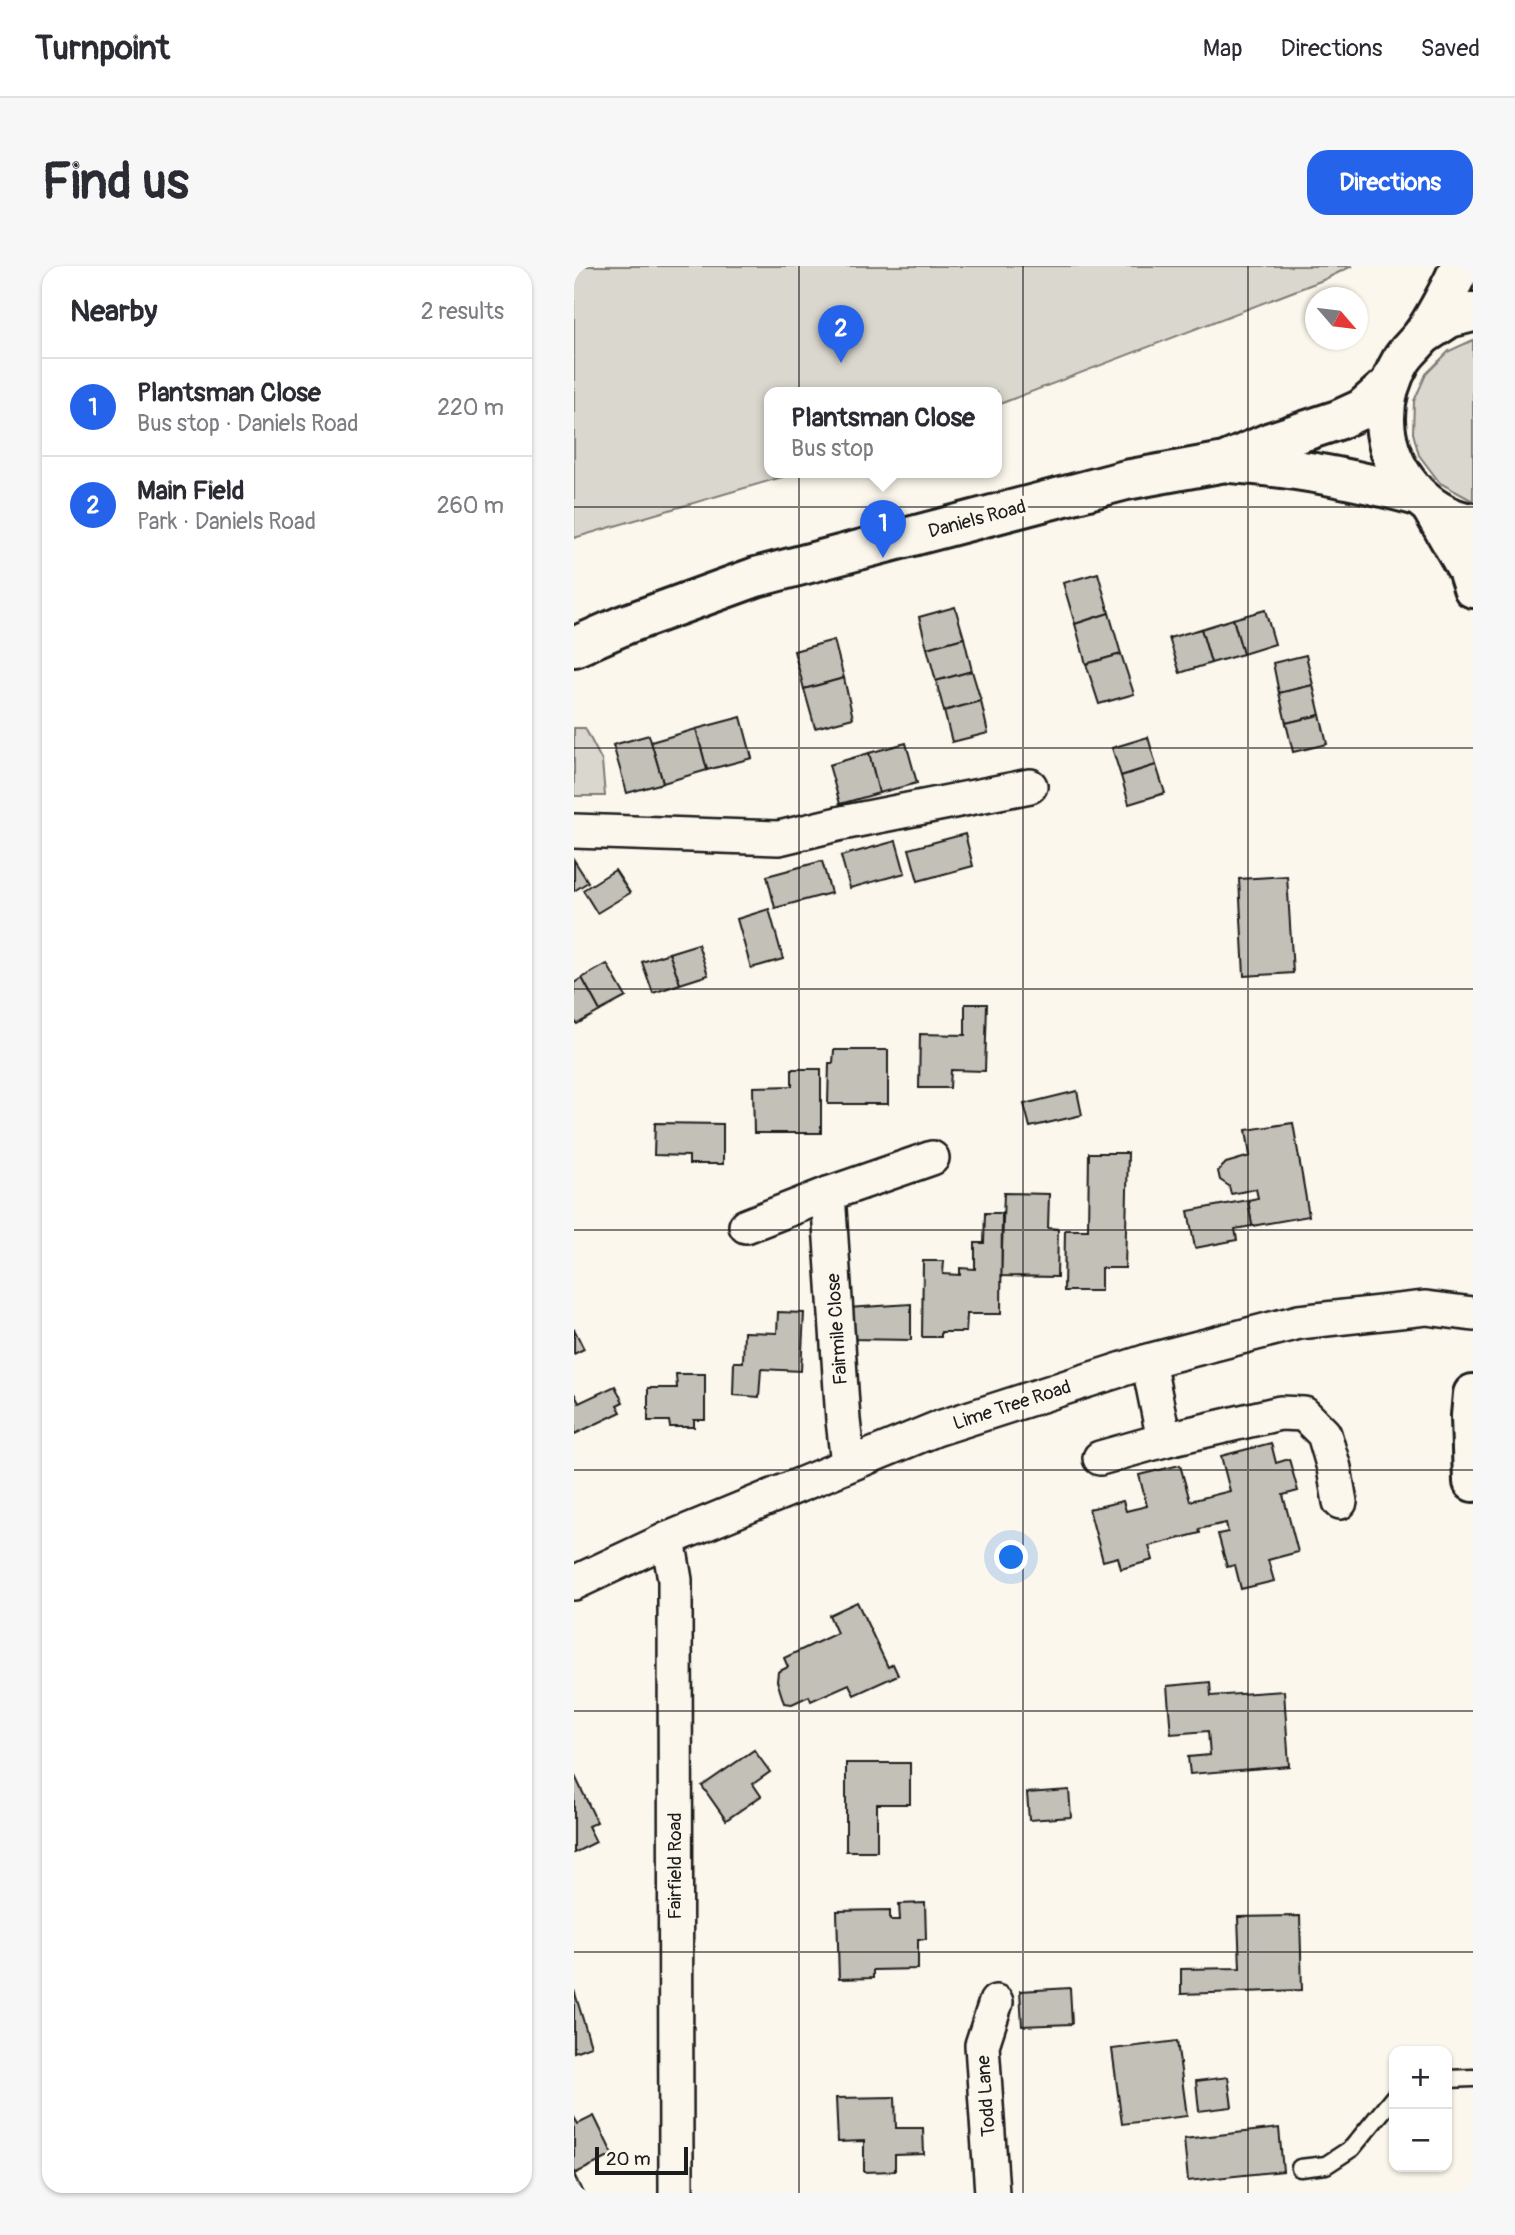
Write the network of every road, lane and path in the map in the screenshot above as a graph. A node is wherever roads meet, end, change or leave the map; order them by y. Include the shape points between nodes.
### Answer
1 (1460, 266) edge
2 (1473, 312) edge
3 (1423, 335) junction
4 (1389, 385) junction
5 (1226, 462) junction
6 (1424, 501) junction
7 (1473, 523) edge
8 (1473, 588) edge
9 (574, 647) edge
10 (1030, 786) dead end
11 (574, 831) edge
12 (932, 1158) dead end
13 (828, 1194) junction
14 (746, 1226) dead end
15 (1473, 1314) edge
16 (1148, 1360) junction
17 (1473, 1394) edge
18 (1164, 1440) junction
19 (1100, 1458) dead end
20 (848, 1464) junction
21 (1473, 1482) edge
22 (1340, 1502) dead end
23 (668, 1539) junction
24 (574, 1583) edge
25 (996, 2002) dead end
26 (1473, 2078) edge
27 (1452, 2079) edge
28 (1389, 2103) edge
29 (1300, 2168) dead end
30 (676, 2193) edge
31 (992, 2193) edge

1 - 3 main road
2 - 3 main road via 1449,318
3 - 4 main road via 1402,358
4 - 5 main road, Daniels Road via 1363,409
4 - 6 main road via 1384,415 1387,445 1399,473
5 - 6 main road, Daniels Road via 1352,479
5 - 9 main road, Daniels Road via 1126,480 756,577
6 - 7 main road, Daniels Road
6 - 8 main road via 1467,569
10 - 11 street via 779,838
12 - 13 street
13 - 14 street
13 - 20 street, Fairmile Close
15 - 16 street, Lime Tree Road via 1426,1308 1299,1322
16 - 18 street
16 - 20 street, Lime Tree Road
17 - 21 main road
18 - 19 street
18 - 22 street via 1280,1413 1304,1414 1324,1434
20 - 23 street, Lime Tree Road
23 - 24 street, Lime Tree Road
23 - 30 street, Fairfield Road via 675,1580
25 - 31 street, Todd Lane via 982,2045
26 - 27 lane
28 - 29 lane via 1352,2148 1326,2165

